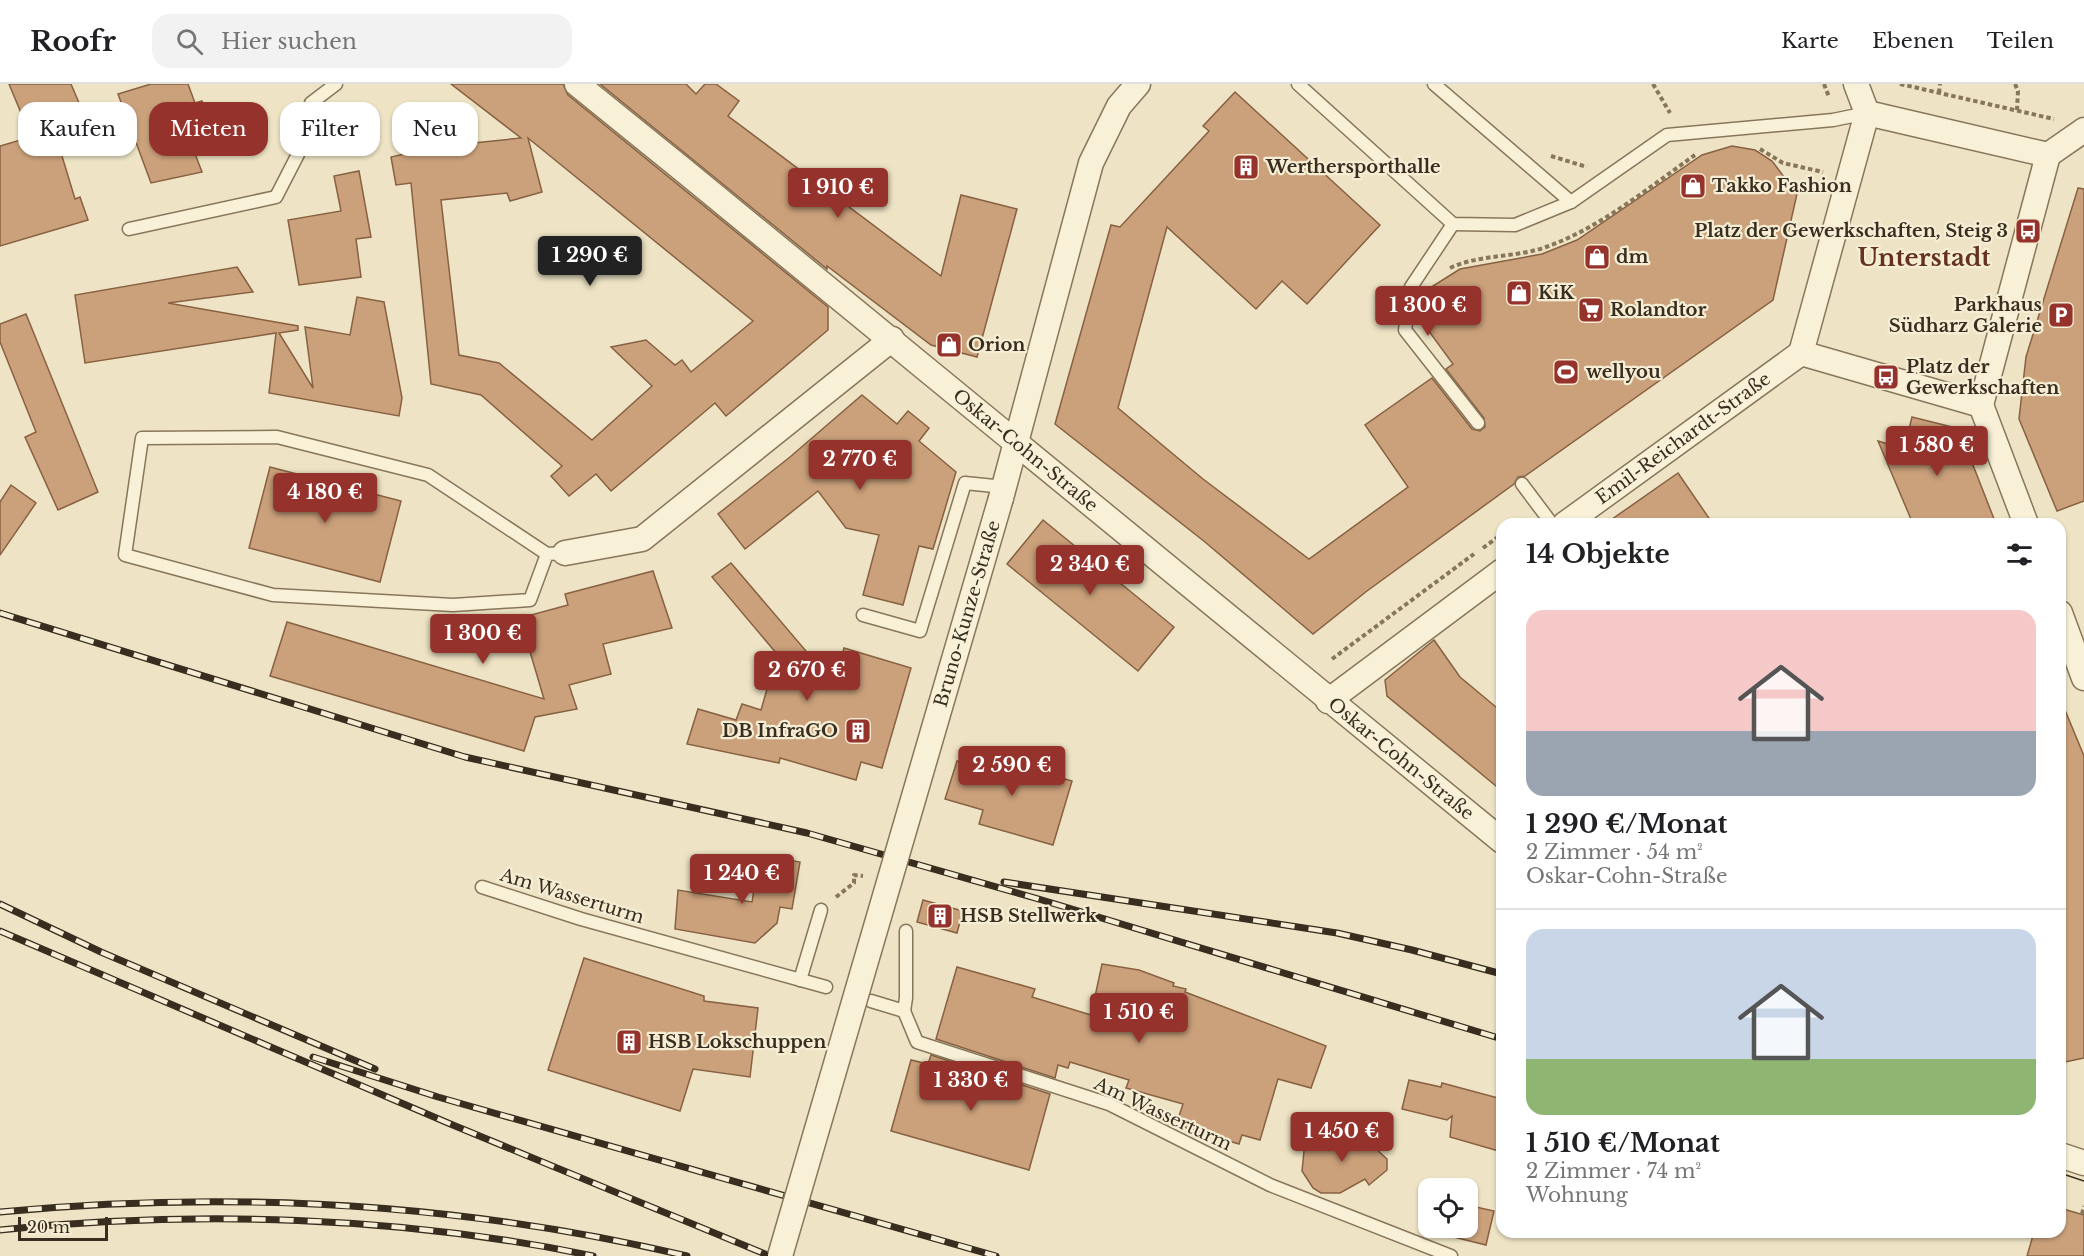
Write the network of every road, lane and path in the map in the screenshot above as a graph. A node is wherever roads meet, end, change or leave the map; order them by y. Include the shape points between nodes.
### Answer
1 (336, 84) edge
2 (577, 84) edge
3 (1138, 84) edge
4 (1298, 84) edge
5 (1434, 84) edge
6 (1825, 84) edge
7 (1856, 84) edge
8 (1900, 84) edge
9 (1940, 84) edge
10 (2015, 84) edge
11 (1939, 93) junction
12 (2017, 110) junction
13 (1867, 113) junction
14 (1833, 120) junction
15 (2073, 125) edge
16 (1548, 155) dead end
17 (2048, 155) junction
18 (1783, 163) dead end
19 (1825, 163) dead end
20 (1823, 172) junction
21 (1611, 175) junction
22 (1820, 183) dead end
23 (1651, 186) dead end
24 (1571, 202) junction
25 (1453, 224) junction
26 (129, 229) dead end
27 (892, 339) junction
28 (1800, 354) junction
29 (1981, 405) junction
30 (1478, 423) dead end
31 (1017, 444) junction
32 (1522, 484) dead end
33 (1002, 493) junction
34 (1548, 518) edge
35 (1573, 518) edge
36 (2024, 518) edge
37 (1496, 538) edge
38 (556, 554) junction
39 (1496, 575) edge
40 (863, 615) dead end
41 (2066, 629) edge
42 (1332, 659) dead end
43 (2084, 678) edge
44 (1328, 701) junction
45 (1496, 836) edge
46 (859, 874) dead end
47 (854, 883) dead end
48 (482, 887) dead end
49 (821, 910) dead end
50 (906, 931) dead end
51 (800, 980) junction
52 (826, 987) dead end
53 (871, 1001) dead end
54 (904, 1011) junction
55 (2066, 1157) edge
56 (2084, 1163) edge
57 (2084, 1206) edge
58 (2082, 1214) dead end
59 (780, 1256) edge
60 (1451, 1256) edge

1 - 26 lane via 310,104 312,127 276,197
2 - 27 street, Oskar-Cohn-Straße
3 - 31 street, Bruno-Kunze-Straße via 1119,106 1091,163
4 - 25 lane
5 - 24 lane
6 - 14 path
7 - 13 street
8 - 11 path
9 - 11 path
10 - 12 path
11 - 12 path
12 - 15 path
13 - 14 lane
13 - 17 street
13 - 28 street
14 - 21 lane via 1667,135
15 - 17 street
16 - 21 path
17 - 29 street
18 - 20 path
19 - 20 path
20 - 22 path
21 - 23 path
21 - 24 lane
24 - 25 lane via 1515,225
25 - 30 lane via 1411,287 1405,330
27 - 31 street, Oskar-Cohn-Straße
27 - 38 street via 642,539
28 - 29 street
28 - 35 street, Emil-Reichardt-Straße
29 - 36 street
31 - 33 street, Bruno-Kunze-Straße
31 - 44 street, Oskar-Cohn-Straße
32 - 34 lane
33 - 40 lane via 965,483 920,631
33 - 59 street, Bruno-Kunze-Straße, bridge
37 - 42 path
38 - 38 lane via 428,475 277,437 142,438 125,555 273,595 453,606 530,600
39 - 44 street
41 - 43 street
44 - 45 street, Oskar-Cohn-Straße
46 - 47 path via 854,875
48 - 51 lane, Am Wasserturm
49 - 51 lane
50 - 54 lane
51 - 52 lane, Am Wasserturm
53 - 54 lane
54 - 60 lane, Am Wasserturm via 917,1042 1108,1104 1270,1185
55 - 56 street
57 - 58 path

